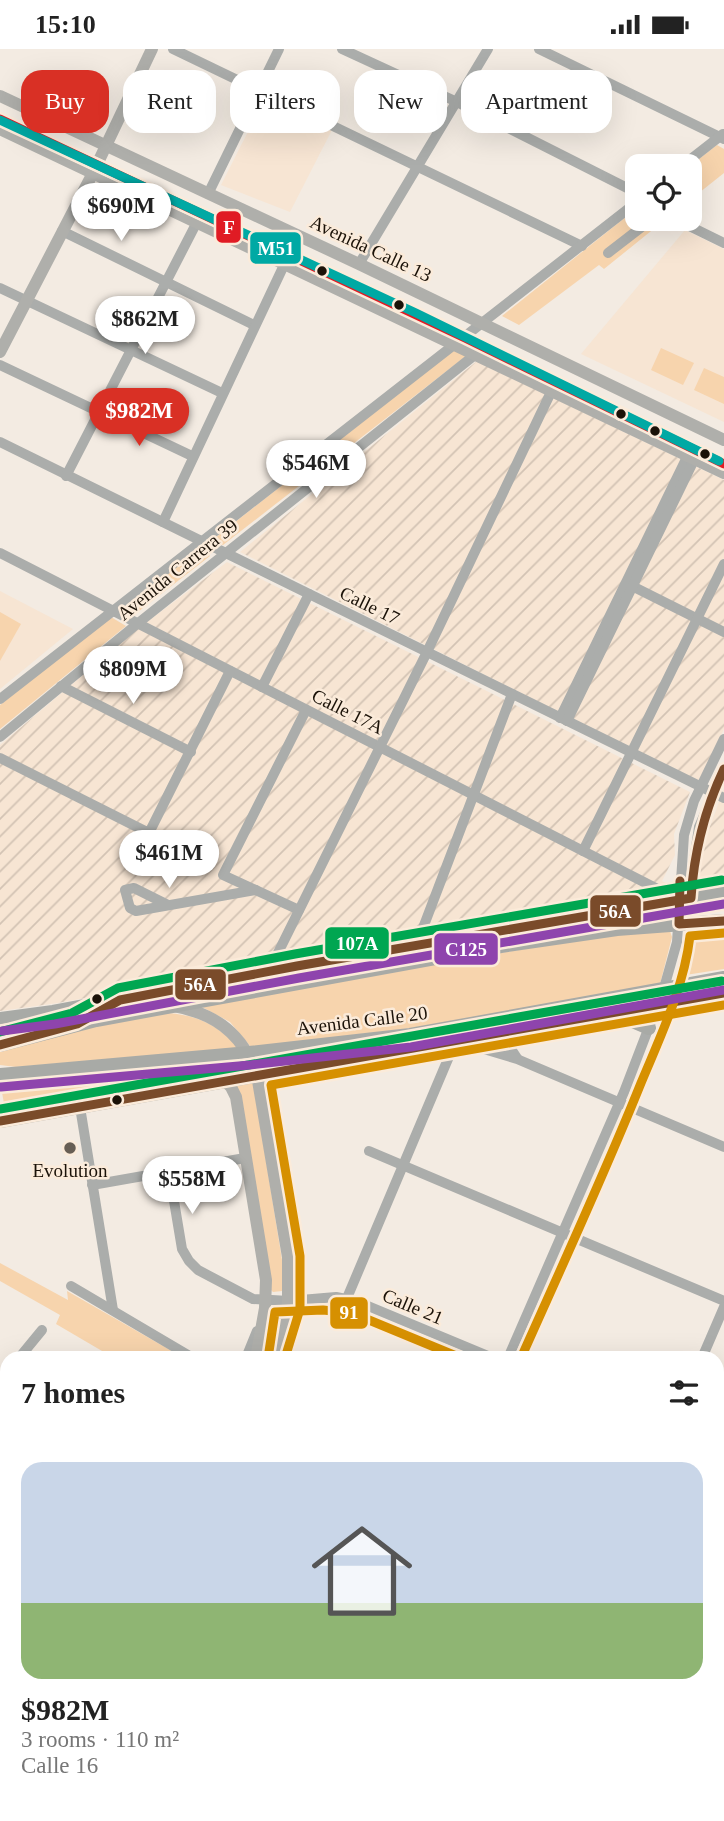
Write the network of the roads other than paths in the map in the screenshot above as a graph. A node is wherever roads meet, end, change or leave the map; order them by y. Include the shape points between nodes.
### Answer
1 (152, 49) edge
2 (173, 49) edge
3 (279, 49) edge
4 (342, 49) edge
5 (488, 49) edge
6 (539, 49) edge
7 (269, 70) edge
8 (230, 76) edge
9 (0, 96) edge
10 (457, 101) junction
11 (0, 128) edge
12 (340, 129) edge
13 (238, 133) edge
14 (723, 136) edge
15 (106, 146) junction
16 (698, 154) edge
17 (418, 167) junction
18 (93, 173) junction
19 (625, 187) edge
20 (208, 194) junction
21 (625, 212) edge
22 (197, 222) junction
23 (62, 231) junction
24 (636, 231) edge
25 (700, 231) edge
26 (724, 243) edge
27 (582, 246) junction
28 (608, 253) dead end
29 (285, 263) junction
30 (359, 264) junction
31 (166, 282) junction
32 (0, 288) edge
33 (26, 301) junction
34 (484, 323) junction
35 (254, 325) junction
36 (456, 344) junction
37 (132, 349) junction
38 (0, 352) edge
39 (476, 354) junction
40 (0, 365) edge
41 (552, 390) junction
42 (222, 393) junction
43 (99, 413) junction
44 (724, 440) edge
45 (0, 442) edge
46 (192, 456) junction
47 (691, 457) junction
48 (724, 473) edge
49 (66, 476) junction
50 (163, 522) junction
51 (201, 541) junction
52 (0, 553) edge
53 (225, 553) junction
54 (724, 564) edge
55 (630, 585) junction
56 (309, 594) junction
57 (111, 611) junction
58 (697, 618) junction
59 (137, 624) junction
60 (724, 632) edge
61 (427, 652) junction
62 (230, 671) junction
63 (61, 687) junction
64 (262, 687) junction
65 (512, 694) junction
66 (0, 699) edge
67 (306, 710) junction
68 (563, 719) junction
69 (0, 737) edge
70 (724, 739) edge
71 (379, 747) junction
72 (191, 752) junction
73 (632, 753) junction
74 (0, 758) edge
75 (724, 769) edge
76 (701, 787) junction
77 (713, 793) junction
78 (474, 795) junction
79 (724, 798) edge
80 (583, 851) junction
81 (256, 890) junction
82 (724, 892) edge
83 (685, 899) junction
84 (168, 905) dead end
85 (299, 910) junction
86 (724, 921) edge
87 (679, 922) junction
88 (510, 930) junction
89 (416, 946) junction
90 (501, 946) junction
91 (410, 962) junction
92 (269, 971) junction
93 (724, 978) edge
94 (209, 982) junction
95 (672, 987) junction
96 (724, 993) edge
97 (225, 997) junction
98 (696, 998) junction
99 (120, 1000) junction
100 (659, 1005) junction
101 (173, 1006) junction
102 (613, 1013) junction
103 (0, 1019) edge
104 (77, 1024) junction
105 (649, 1028) junction
106 (514, 1030) junction
107 (455, 1034) junction
108 (0, 1045) edge
109 (312, 1045) junction
110 (249, 1053) junction
111 (517, 1059) junction
112 (128, 1064) junction
113 (316, 1065) junction
114 (0, 1075) edge
115 (257, 1075) junction
116 (225, 1081) junction
117 (187, 1088) junction
118 (620, 1102) junction
119 (80, 1107) junction
120 (0, 1120) edge
121 (724, 1147) edge
122 (369, 1151) dead end
123 (245, 1158) junction
124 (402, 1166) junction
125 (169, 1171) junction
126 (92, 1185) junction
127 (562, 1234) junction
128 (71, 1286) dead end
129 (347, 1299) junction
130 (289, 1301) junction
131 (724, 1301) edge
132 (265, 1304) junction
133 (724, 1307) edge
134 (113, 1310) junction
135 (42, 1330) dead end
136 (25, 1351) edge
137 (182, 1351) edge
138 (248, 1351) edge
139 (257, 1351) edge
140 (275, 1351) edge
141 (476, 1351) edge
142 (511, 1351) edge
143 (705, 1351) edge

1 - 15 main road
2 - 8 street
3 - 7 street
4 - 10 street
5 - 10 street
6 - 14 street
9 - 15 main road, Avenida Calle 13
10 - 17 street
10 - 19 street
11 - 18 main road
12 - 17 street
13 - 20 street
14 - 16 street
15 - 18 main road
15 - 20 main road, Avenida Calle 13
17 - 27 street
17 - 30 street
18 - 22 main road
18 - 23 main road
20 - 30 main road, Avenida Calle 13
21 - 27 street, Avenida Carrera 39
22 - 29 main road
22 - 31 street
23 - 31 street
23 - 33 main road
24 - 28 street
25 - 26 street
27 - 34 street, Avenida Carrera 39
29 - 35 street
29 - 36 main road
30 - 34 main road, Avenida Calle 13
31 - 35 street
31 - 37 street
32 - 33 street
33 - 37 street
33 - 38 main road
34 - 36 street, Avenida Carrera 39
34 - 44 main road, Avenida Calle 13
35 - 42 street
36 - 39 main road
36 - 51 street, Avenida Carrera 39
37 - 42 street
37 - 43 street
39 - 41 main road
39 - 53 street, Avenida Carrera 39
40 - 43 street
41 - 47 main road
41 - 61 street
42 - 46 street
43 - 46 street
43 - 49 street
45 - 49 street, Calle 17
46 - 50 street
47 - 48 main road
47 - 55 street
49 - 50 street, Calle 17
50 - 51 street, Calle 17
51 - 53 street, Calle 17
51 - 57 street, Avenida Carrera 39
52 - 57 street, Calle 17A
53 - 56 street, Calle 17
53 - 59 street, Avenida Carrera 39
54 - 58 street
55 - 58 street
55 - 68 street
56 - 61 street, Calle 17
56 - 64 street
57 - 59 street, Calle 17A
57 - 66 street, Avenida Carrera 39
58 - 60 street
58 - 73 street
59 - 62 street, Calle 17A
59 - 63 street, Avenida Carrera 39
61 - 65 street, Calle 17
61 - 71 street
62 - 64 street, Calle 17A
62 - 72 street
63 - 69 street, Avenida Carrera 39
63 - 72 street
64 - 67 street, Calle 17A
65 - 68 street, Calle 17
65 - 78 street
67 - 71 street, Calle 17A
67 - 81 street via 223,874
68 - 73 street, Calle 17
70 - 76 street
71 - 78 street, Calle 17A
71 - 85 street
72 - 74 street via 149,832
73 - 76 street, Calle 17
73 - 80 street
75 - 77 street
76 - 77 street, Calle 17
76 - 83 street via 684,835
77 - 79 street, Calle 17
77 - 83 street via 697,837
78 - 80 street, Calle 17A
78 - 89 street
80 - 83 street, Calle 17A
81 - 84 street
81 - 85 street
82 - 83 highway
83 - 87 street
83 - 88 highway
85 - 92 street
86 - 87 highway
87 - 90 highway
87 - 95 street
88 - 89 highway
88 - 90 highway
89 - 91 street
89 - 92 highway
90 - 91 highway
91 - 97 highway
92 - 94 highway
93 - 95 highway, Avenida Calle 20
94 - 97 highway
94 - 99 highway
95 - 98 highway
95 - 100 street
95 - 107 highway, Avenida Calle 20
96 - 98 highway, Avenida Calle 20
97 - 101 highway
98 - 100 highway, Avenida Calle 20
99 - 101 main road
99 - 103 highway
99 - 104 highway
100 - 102 highway, Avenida Calle 20
100 - 105 street
101 - 104 highway
101 - 110 main road via 215,1019
102 - 105 highway
102 - 106 highway, Avenida Calle 20
104 - 108 highway
105 - 118 street
106 - 107 highway, Avenida Calle 20
106 - 111 street via 509,1046
107 - 109 highway, Avenida Calle 20
107 - 111 street
107 - 113 highway, Avenida Calle 20
107 - 124 street
109 - 110 highway, Avenida Calle 20
109 - 113 highway
110 - 112 highway, Avenida Calle 20
110 - 115 main road
111 - 118 street
112 - 114 highway, Avenida Calle 20
112 - 117 highway via 154,1070
113 - 115 highway, Avenida Calle 20
115 - 116 highway, Avenida Calle 20
115 - 130 main road via 287,1244
116 - 117 highway, Avenida Calle 20
116 - 123 main road via 236,1097
117 - 119 highway, Avenida Calle 20
118 - 121 street
118 - 127 street
119 - 120 highway, Avenida Calle 20
119 - 126 street
122 - 124 street
123 - 125 street
123 - 132 main road via 262,1249
124 - 127 street
124 - 129 street
125 - 126 street
125 - 132 street, Calle 21 via 182,1249 189,1261
126 - 134 street
127 - 131 street
127 - 142 street
128 - 134 street
129 - 130 street, Calle 21
129 - 141 street, Calle 21
130 - 132 street, Calle 21
130 - 140 main road
132 - 138 street
132 - 139 main road
133 - 143 street
134 - 137 street
135 - 136 street

